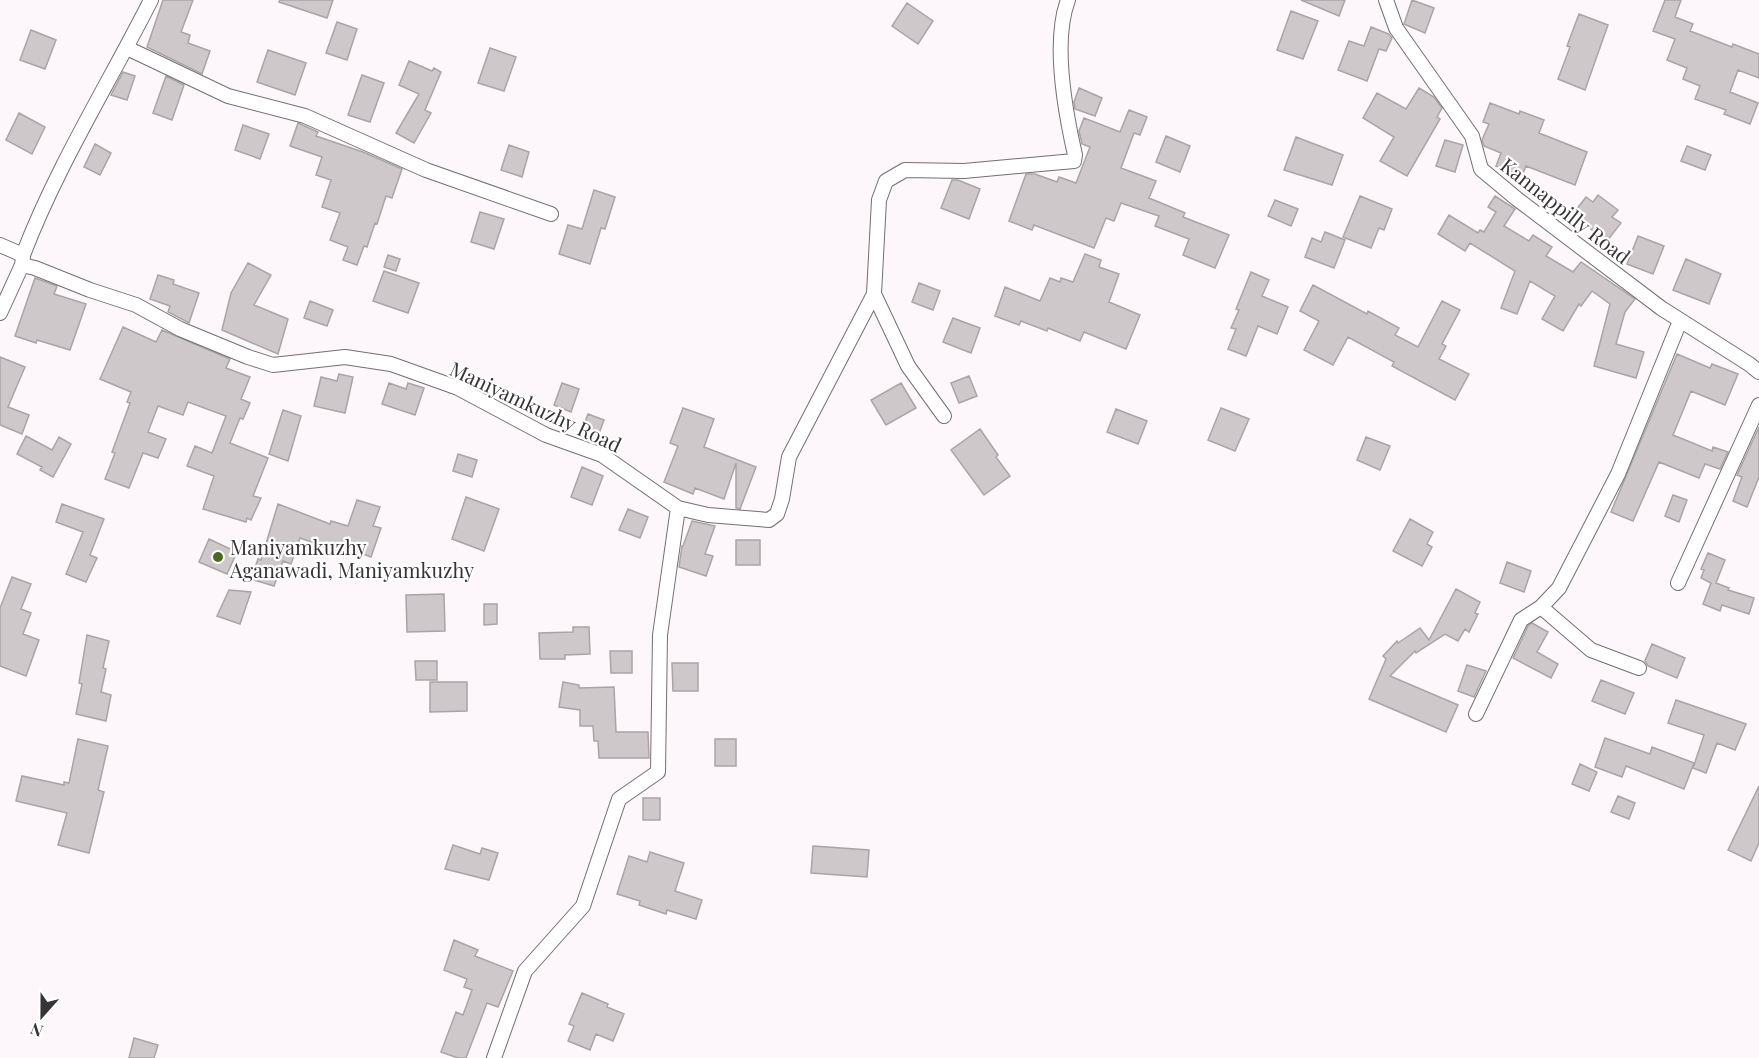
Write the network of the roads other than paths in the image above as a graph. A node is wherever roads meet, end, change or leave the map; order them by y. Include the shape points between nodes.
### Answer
1 (151, 0) edge
2 (1068, 0) edge
3 (1386, 0) edge
4 (127, 48) junction
5 (551, 214) dead end
6 (0, 245) edge
7 (23, 260) junction
8 (874, 294) junction
9 (0, 313) edge
10 (1680, 321) junction
11 (1759, 372) edge
12 (1759, 405) edge
13 (944, 416) dead end
14 (678, 508) junction
15 (1678, 583) dead end
16 (1541, 607) junction
17 (1640, 668) dead end
18 (1476, 714) dead end
19 (494, 1058) edge

1 - 4 street
2 - 8 street via 1063,15 1061,73 1074,161 964,171 905,170 886,181 879,200
3 - 10 street, Kannappilly Road via 1396,28 1472,136 1481,168
4 - 5 street via 228,96 305,116 426,170
4 - 7 street via 71,147
6 - 7 street, Maniyamkuzhy Road
7 - 9 street
7 - 14 street, Maniyamkuzhy Road via 273,365 345,357 391,364 459,388 546,435 602,455
8 - 13 street via 908,366
8 - 14 street, Maniyamkuzhy Road via 789,457 777,514 769,520 708,515
10 - 11 street, Kannappilly Road
10 - 16 street via 1618,474 1559,588
12 - 15 street
14 - 19 street via 660,635 658,772 619,799 583,906 525,971
16 - 17 street via 1591,650
16 - 18 street via 1521,620

